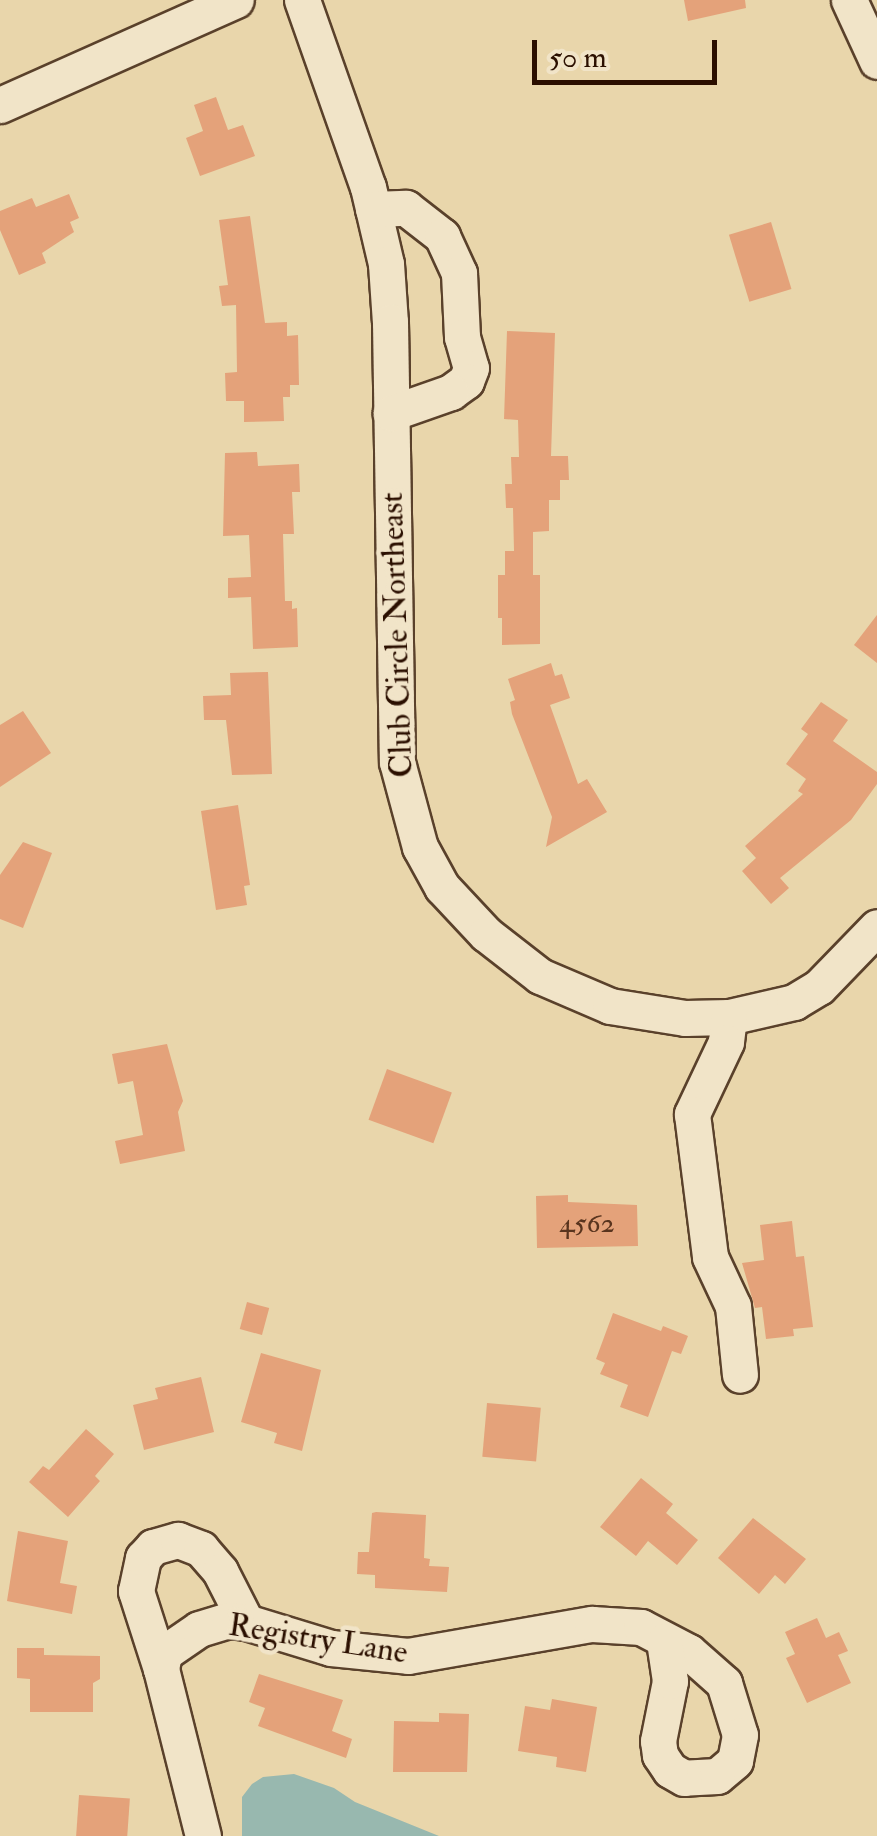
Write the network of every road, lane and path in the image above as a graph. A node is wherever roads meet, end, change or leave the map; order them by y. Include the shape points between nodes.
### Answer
1 (236, 0) edge
2 (302, 0) edge
3 (849, 0) edge
4 (877, 62) edge
5 (0, 105) edge
6 (373, 209) junction
7 (391, 413) junction
8 (877, 927) edge
9 (728, 1017) junction
10 (740, 1376) dead end
11 (246, 1622) junction
12 (664, 1641) dead end
13 (160, 1669) junction
14 (203, 1836) edge

1 - 5 street
2 - 6 street, Club Circle Northeast
3 - 4 street
6 - 7 street, Club Circle Northeast via 387,284
6 - 7 street via 406,208 442,236 459,273 462,337 471,368 452,392
7 - 9 street, Club Circle Northeast via 397,762 434,872 486,934 574,993 647,1014
8 - 9 street, Club Circle Northeast via 806,994 772,1010
9 - 10 street via 726,1042 692,1114 710,1257 733,1306
11 - 12 street, Registry Lane via 331,1648 408,1656 592,1624 640,1627
11 - 13 street, Registry Lane via 214,1623 186,1635 164,1653
11 - 13 street via 201,1549 178,1540 153,1548 143,1558 136,1591
13 - 14 street

